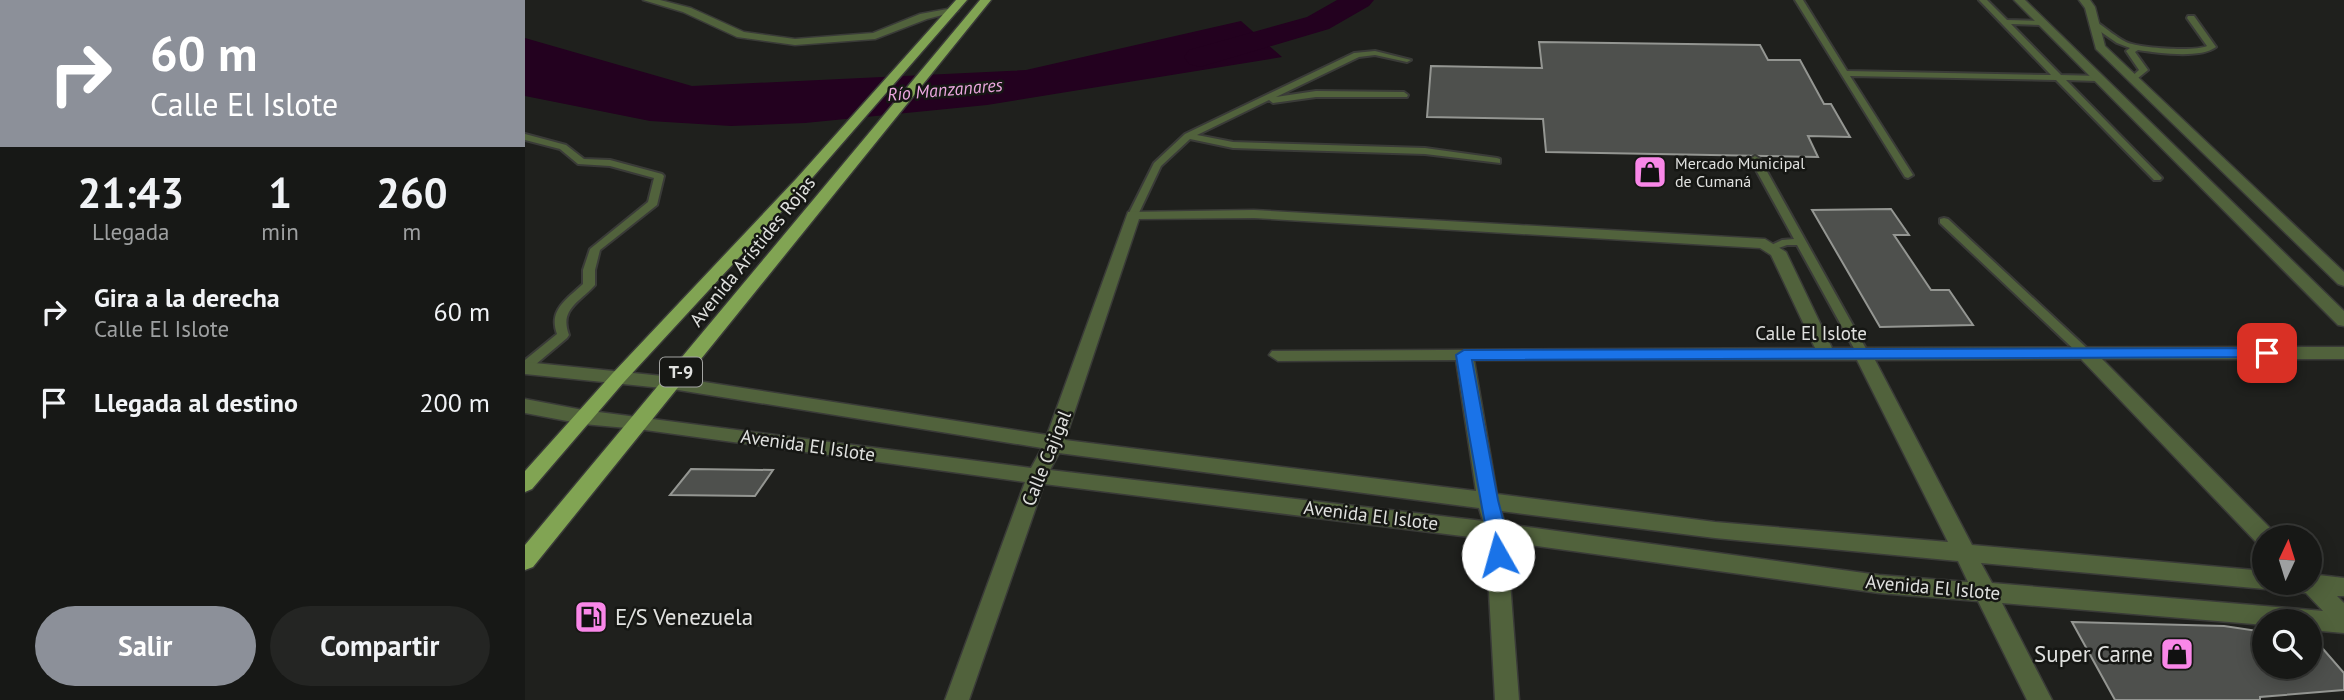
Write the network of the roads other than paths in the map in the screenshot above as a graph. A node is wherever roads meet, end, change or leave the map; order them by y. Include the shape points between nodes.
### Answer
1 (648, 0) edge
2 (962, 0) edge
3 (986, 0) edge
4 (1799, 0) edge
5 (1983, 0) edge
6 (2019, 0) edge
7 (2084, 0) edge
8 (670, 2) edge
9 (953, 11) junction
10 (2191, 18) dead end
11 (2005, 22) junction
12 (2042, 23) junction
13 (2095, 25) junction
14 (2138, 47) junction
15 (1407, 60) dead end
16 (1845, 73) junction
17 (2059, 77) junction
18 (2097, 78) junction
19 (2133, 79) junction
20 (1404, 95) dead end
21 (1252, 104) junction
22 (1188, 136) junction
23 (525, 137) edge
24 (1755, 159) dead end
25 (1497, 161) dead end
26 (1909, 175) dead end
27 (2157, 178) dead end
28 (1133, 215) junction
29 (1944, 221) dead end
30 (1801, 242) junction
31 (1770, 248) junction
32 (2344, 281) edge
33 (2344, 321) edge
34 (2344, 353) edge
35 (1826, 354) junction
36 (1863, 354) junction
37 (2086, 354) junction
38 (1278, 355) dead end
39 (1464, 355) junction
40 (525, 368) edge
41 (618, 378) junction
42 (672, 383) junction
43 (525, 406) edge
44 (583, 417) junction
45 (638, 422) junction
46 (1054, 443) junction
47 (1037, 476) junction
48 (525, 484) edge
49 (1488, 500) junction
50 (2253, 525) edge
51 (1496, 531) junction
52 (1966, 554) junction
53 (525, 561) edge
54 (2252, 579) edge
55 (2322, 585) edge
56 (2344, 587) edge
57 (1983, 592) junction
58 (2317, 595) edge
59 (2344, 621) edge
60 (957, 700) edge
61 (1507, 700) edge
62 (2040, 700) edge

1 - 8 street
2 - 9 main road, Avenida Arístides Rojas / T-9
3 - 42 main road, Avenida Arístides Rojas / T-9
4 - 16 lane
5 - 11 lane
6 - 12 street
7 - 13 street
8 - 9 street via 741,35 795,42 876,36 924,16
9 - 41 main road, Avenida Arístides Rojas / T-9
10 - 14 lane via 2212,47 2204,51
11 - 12 lane
11 - 17 lane
12 - 18 street
13 - 14 lane via 2126,45
13 - 19 street via 2099,47
14 - 19 lane via 2130,51 2144,70
15 - 21 lane via 1374,53 1357,55
16 - 17 lane
16 - 26 lane
17 - 18 lane
17 - 27 lane
18 - 33 street
19 - 32 street
20 - 21 lane via 1316,94
21 - 22 lane
22 - 25 lane via 1233,145 1425,151
22 - 28 lane via 1157,165
23 - 40 lane via 573,151 581,162 610,163 659,176 653,204 595,249 589,285 562,310 563,335
24 - 30 lane
28 - 31 street via 1254,214 1749,241
28 - 46 street, Calle Cajigal
29 - 37 lane
30 - 31 lane
30 - 36 lane
31 - 35 street via 1778,253
34 - 37 street, Calle El Islote
35 - 36 street, Calle El Islote
35 - 39 street, Calle El Islote
36 - 37 street, Calle El Islote
36 - 52 street
37 - 50 street
38 - 39 street, Calle El Islote
39 - 49 street
40 - 41 street, Avenida El Islote
41 - 42 street, Avenida El Islote
41 - 44 main road, Avenida Arístides Rojas / T-9
42 - 45 main road, Avenida Arístides Rojas / T-9
42 - 46 street, Avenida El Islote
43 - 44 street, Avenida El Islote
44 - 45 street, Avenida El Islote
44 - 48 main road, Avenida Arístides Rojas / T-9
45 - 47 street, Avenida El Islote
45 - 53 main road, Avenida Arístides Rojas / T-9
46 - 47 street, Calle Cajigal
46 - 49 street, Avenida El Islote
47 - 51 street, Avenida El Islote
47 - 60 street, Calle Cajigal
49 - 51 street
49 - 52 street, Avenida El Islote via 1714,530
51 - 57 street, Avenida El Islote via 1879,584
51 - 61 street
52 - 54 street, Avenida El Islote
52 - 57 street
55 - 56 street
57 - 59 street, Avenida El Islote
57 - 62 street
58 - 59 street

